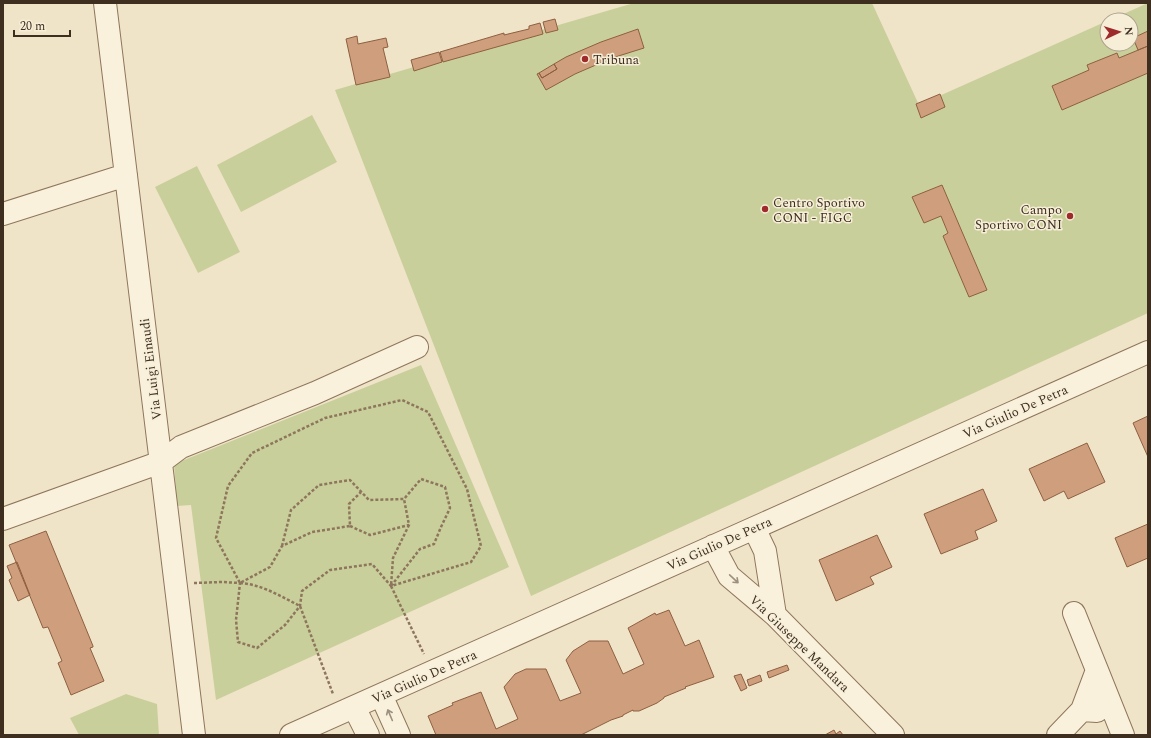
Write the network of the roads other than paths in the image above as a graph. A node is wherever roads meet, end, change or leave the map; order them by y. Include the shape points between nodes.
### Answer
1 (105, 3) edge
2 (126, 175) junction
3 (3, 214) edge
4 (418, 348) dead end
5 (1148, 352) edge
6 (161, 462) junction
7 (3, 519) edge
8 (754, 528) junction
9 (713, 546) junction
10 (1074, 613) dead end
11 (775, 615) junction
12 (1097, 670) junction
13 (382, 695) junction
14 (347, 710) junction
15 (1082, 710) junction
16 (1114, 712) junction
17 (194, 735) edge
18 (291, 735) edge
19 (368, 735) edge
20 (399, 735) edge
21 (893, 735) edge
22 (1058, 735) edge
23 (1124, 735) edge

1 - 2 street, Via Luigi Einaudi
2 - 3 street
2 - 6 street, Via Luigi Einaudi
4 - 6 street via 182,447
5 - 8 street, Via Giulio De Petra
6 - 7 street
6 - 17 street, Via Luigi Einaudi
8 - 9 street, Via Giulio De Petra
8 - 11 street via 765,551
9 -> 11 street, Via Giuseppe Mandara via 730,576
9 - 13 street, Via Giulio De Petra
10 - 12 street
11 - 21 street, Via Giuseppe Mandara
12 - 15 street
12 - 16 street
13 - 14 street, Via Giulio De Petra
20 -> 13 street
14 - 18 street, Via Giulio De Petra
14 - 19 street
15 - 16 street
15 - 22 street
16 - 23 street

